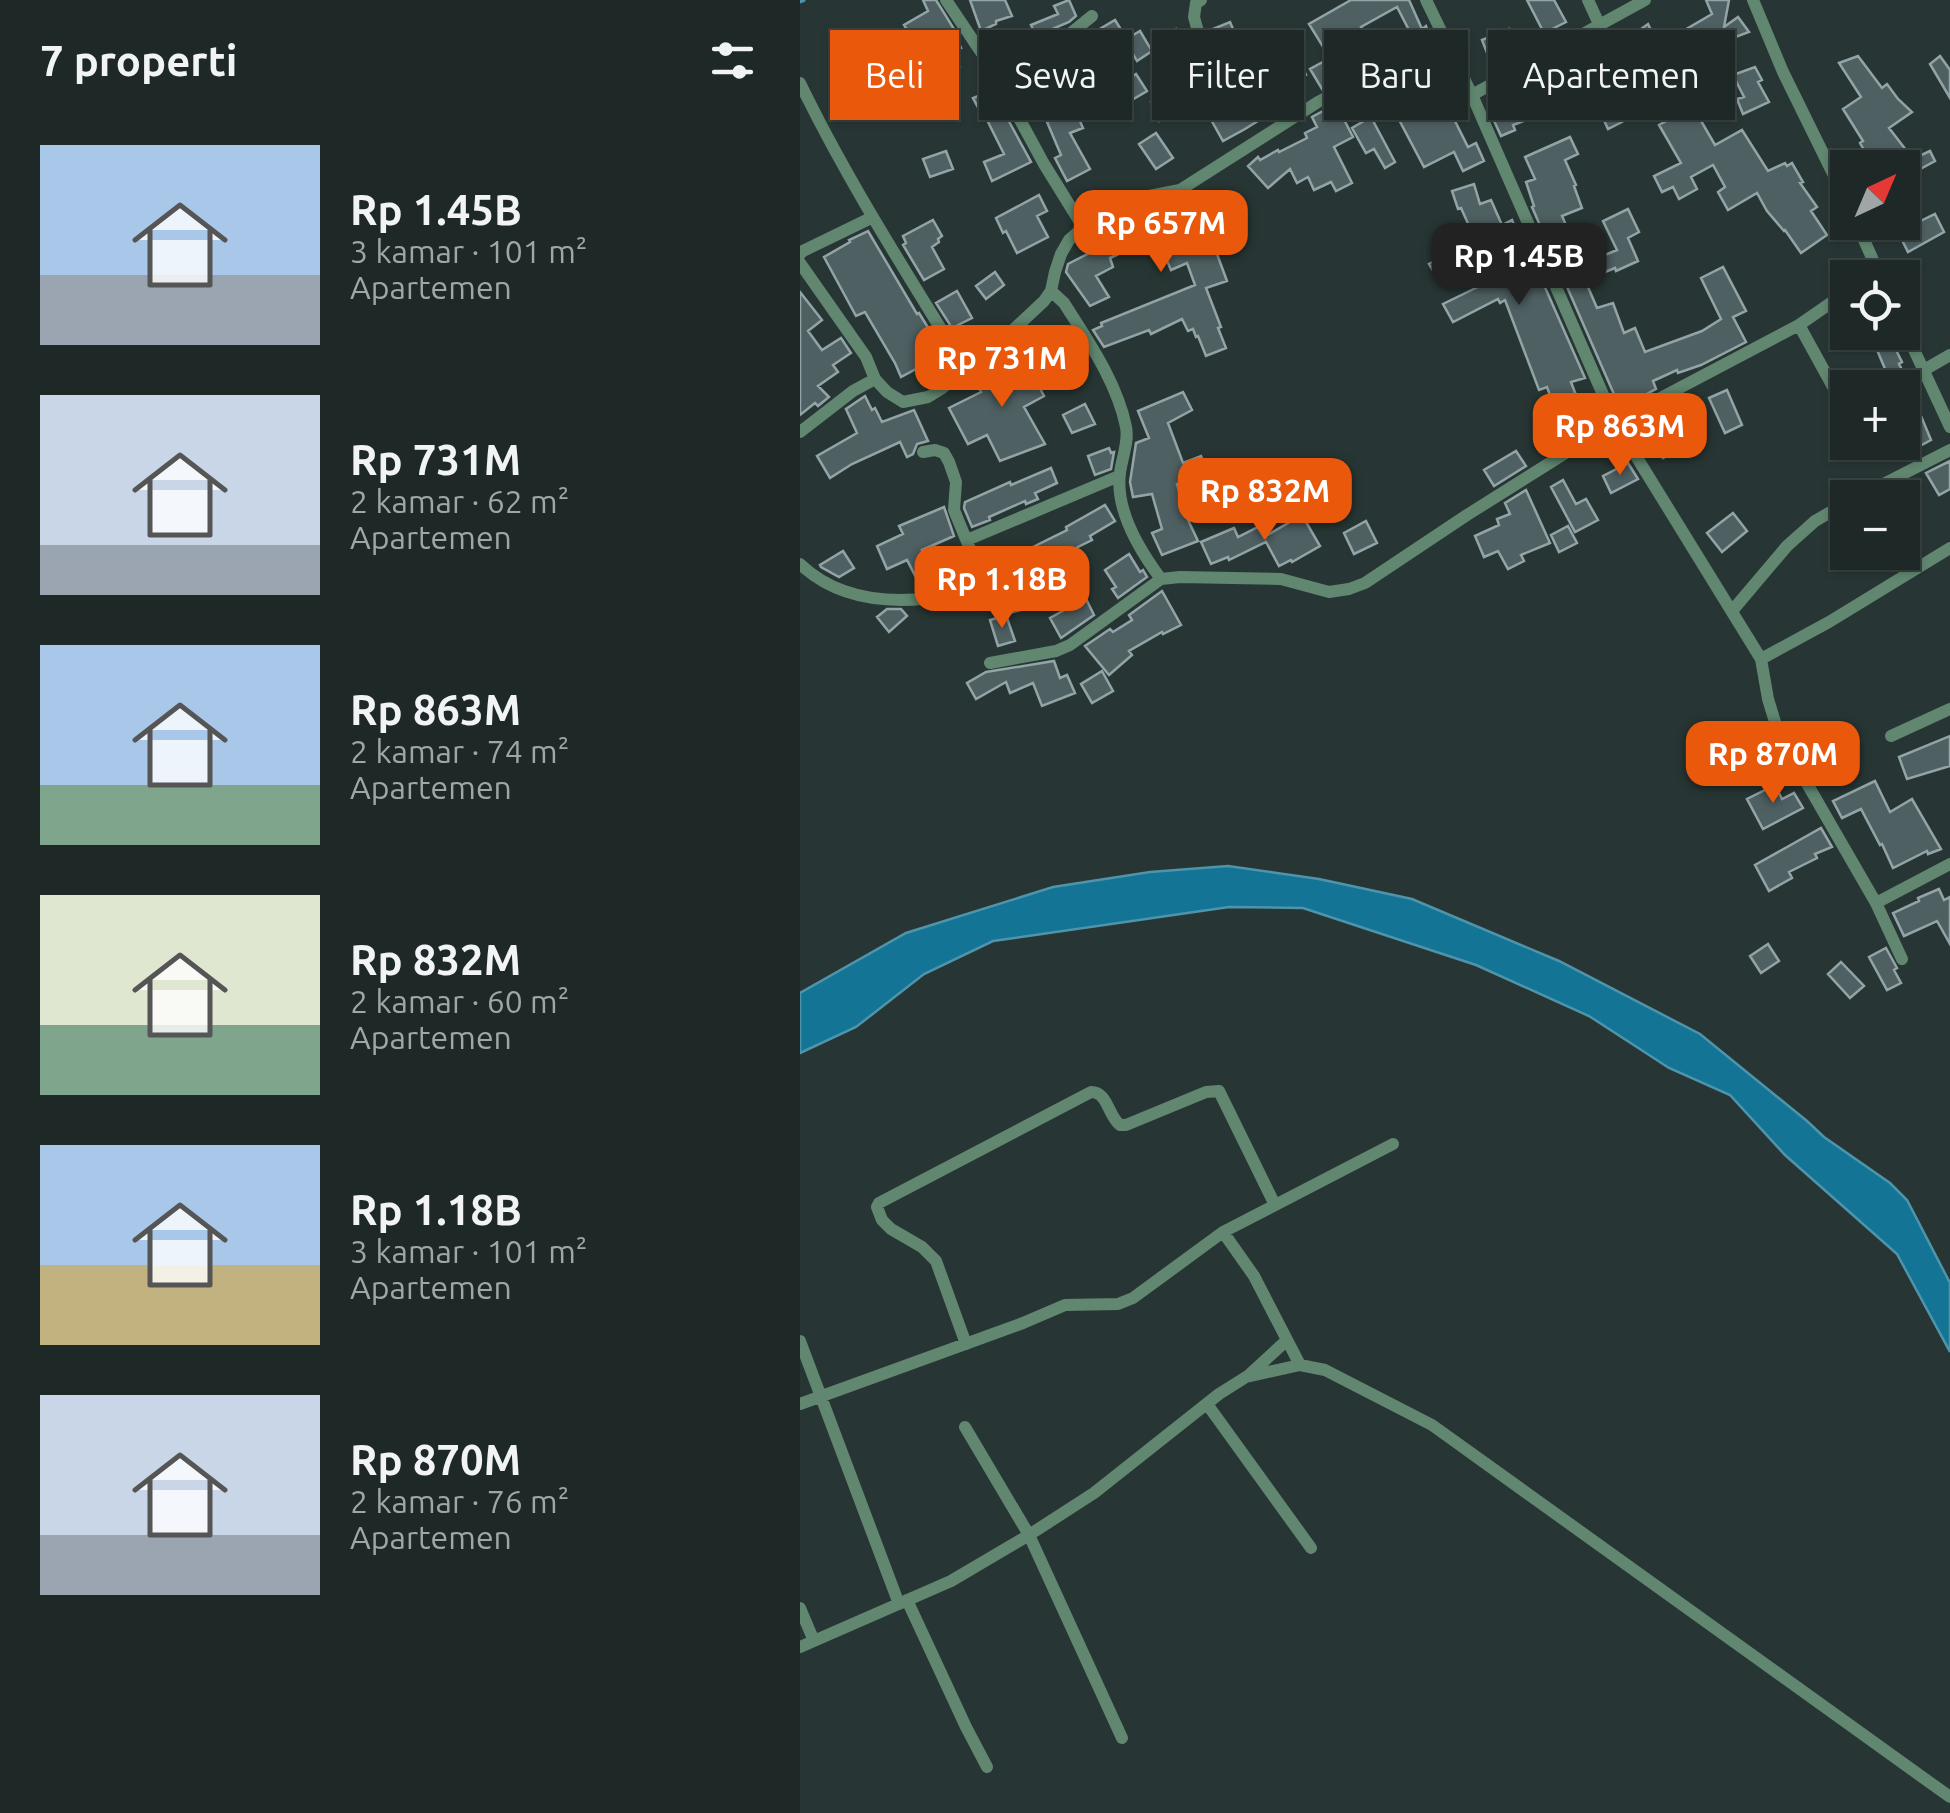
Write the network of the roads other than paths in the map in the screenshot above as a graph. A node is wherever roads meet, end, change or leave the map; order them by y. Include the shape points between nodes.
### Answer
1 (946, 0) edge
2 (1201, 0) edge
3 (1426, 0) edge
4 (1588, 0) edge
5 (1645, 0) edge
6 (1753, 0) edge
7 (1092, 16) dead end
8 (1599, 24) junction
9 (1075, 30) edge
10 (1198, 30) edge
11 (1440, 30) edge
12 (979, 49) edge
13 (800, 83) edge
14 (1468, 87) edge
15 (1472, 95) junction
16 (1324, 99) edge
17 (1020, 120) edge
18 (1830, 168) edge
19 (873, 217) junction
20 (1084, 227) junction
21 (800, 254) edge
22 (800, 263) edge
23 (1052, 291) junction
24 (1830, 303) edge
25 (1799, 325) junction
26 (1914, 350) edge
27 (1950, 355) edge
28 (965, 368) junction
29 (1924, 370) junction
30 (875, 380) junction
31 (1830, 381) edge
32 (1614, 422) junction
33 (1950, 427) edge
34 (800, 431) edge
35 (1950, 450) edge
36 (922, 452) dead end
37 (1120, 476) junction
38 (1891, 480) edge
39 (1830, 513) edge
40 (967, 540) junction
41 (1950, 548) edge
42 (801, 566) edge
43 (1026, 574) dead end
44 (1161, 579) junction
45 (986, 588) junction
46 (1732, 611) junction
47 (1761, 659) junction
48 (990, 663) dead end
49 (1950, 709) edge
50 (1892, 736) dead end
51 (1950, 864) edge
52 (1876, 903) junction
53 (1902, 959) dead end
54 (1393, 1144) dead end
55 (1275, 1206) junction
56 (1223, 1232) junction
57 (1287, 1340) junction
58 (800, 1341) edge
59 (966, 1344) junction
60 (1300, 1365) junction
61 (1246, 1378) junction
62 (820, 1395) junction
63 (800, 1404) edge
64 (1206, 1404) junction
65 (965, 1426) dead end
66 (1029, 1535) junction
67 (1311, 1548) dead end
68 (903, 1602) junction
69 (800, 1608) edge
70 (814, 1641) junction
71 (800, 1647) edge
72 (1122, 1738) dead end
73 (987, 1766) dead end
74 (1950, 1797) edge

1 - 12 street
2 - 10 street
3 - 11 street
4 - 8 street
5 - 8 street
6 - 18 street
7 - 9 street
8 - 15 street
13 - 19 street
14 - 15 street
15 - 32 street
16 - 20 street via 1180,190 1149,196
17 - 20 street
19 - 21 street
19 - 28 street
20 - 23 street via 1061,254
22 - 30 street
23 - 28 street
23 - 37 street via 1119,398 1127,432
24 - 25 street
25 - 31 street
25 - 32 street
26 - 29 street
27 - 29 street
28 - 30 street via 913,401 903,402
29 - 33 street
30 - 34 street
32 - 44 street via 1350,589 1329,592 1281,579
32 - 46 street
35 - 38 street
36 - 40 street via 947,456 956,482 954,510
37 - 40 street
37 - 44 street via 1131,532
39 - 46 street via 1788,546
40 - 45 street
41 - 47 street
42 - 45 street via 866,597 940,598
43 - 45 street
44 - 48 street via 1070,645
46 - 47 street
47 - 52 street via 1778,734
49 - 50 street
51 - 52 street
52 - 53 street
54 - 55 street
55 - 56 street
55 - 59 street via 1219,1091 1126,1125 1112,1118 1102,1095 1091,1092 877,1208 890,1229 936,1261
56 - 57 street
56 - 59 street via 1133,1298 1065,1305
57 - 60 street
57 - 61 street
58 - 62 street
59 - 62 street
60 - 61 street
60 - 74 street via 1326,1370 1432,1426
61 - 64 street
62 - 63 street
62 - 68 street
64 - 66 street
64 - 67 street
65 - 66 street
66 - 68 street
66 - 72 street
68 - 70 street
68 - 73 street
69 - 70 street
70 - 71 street

